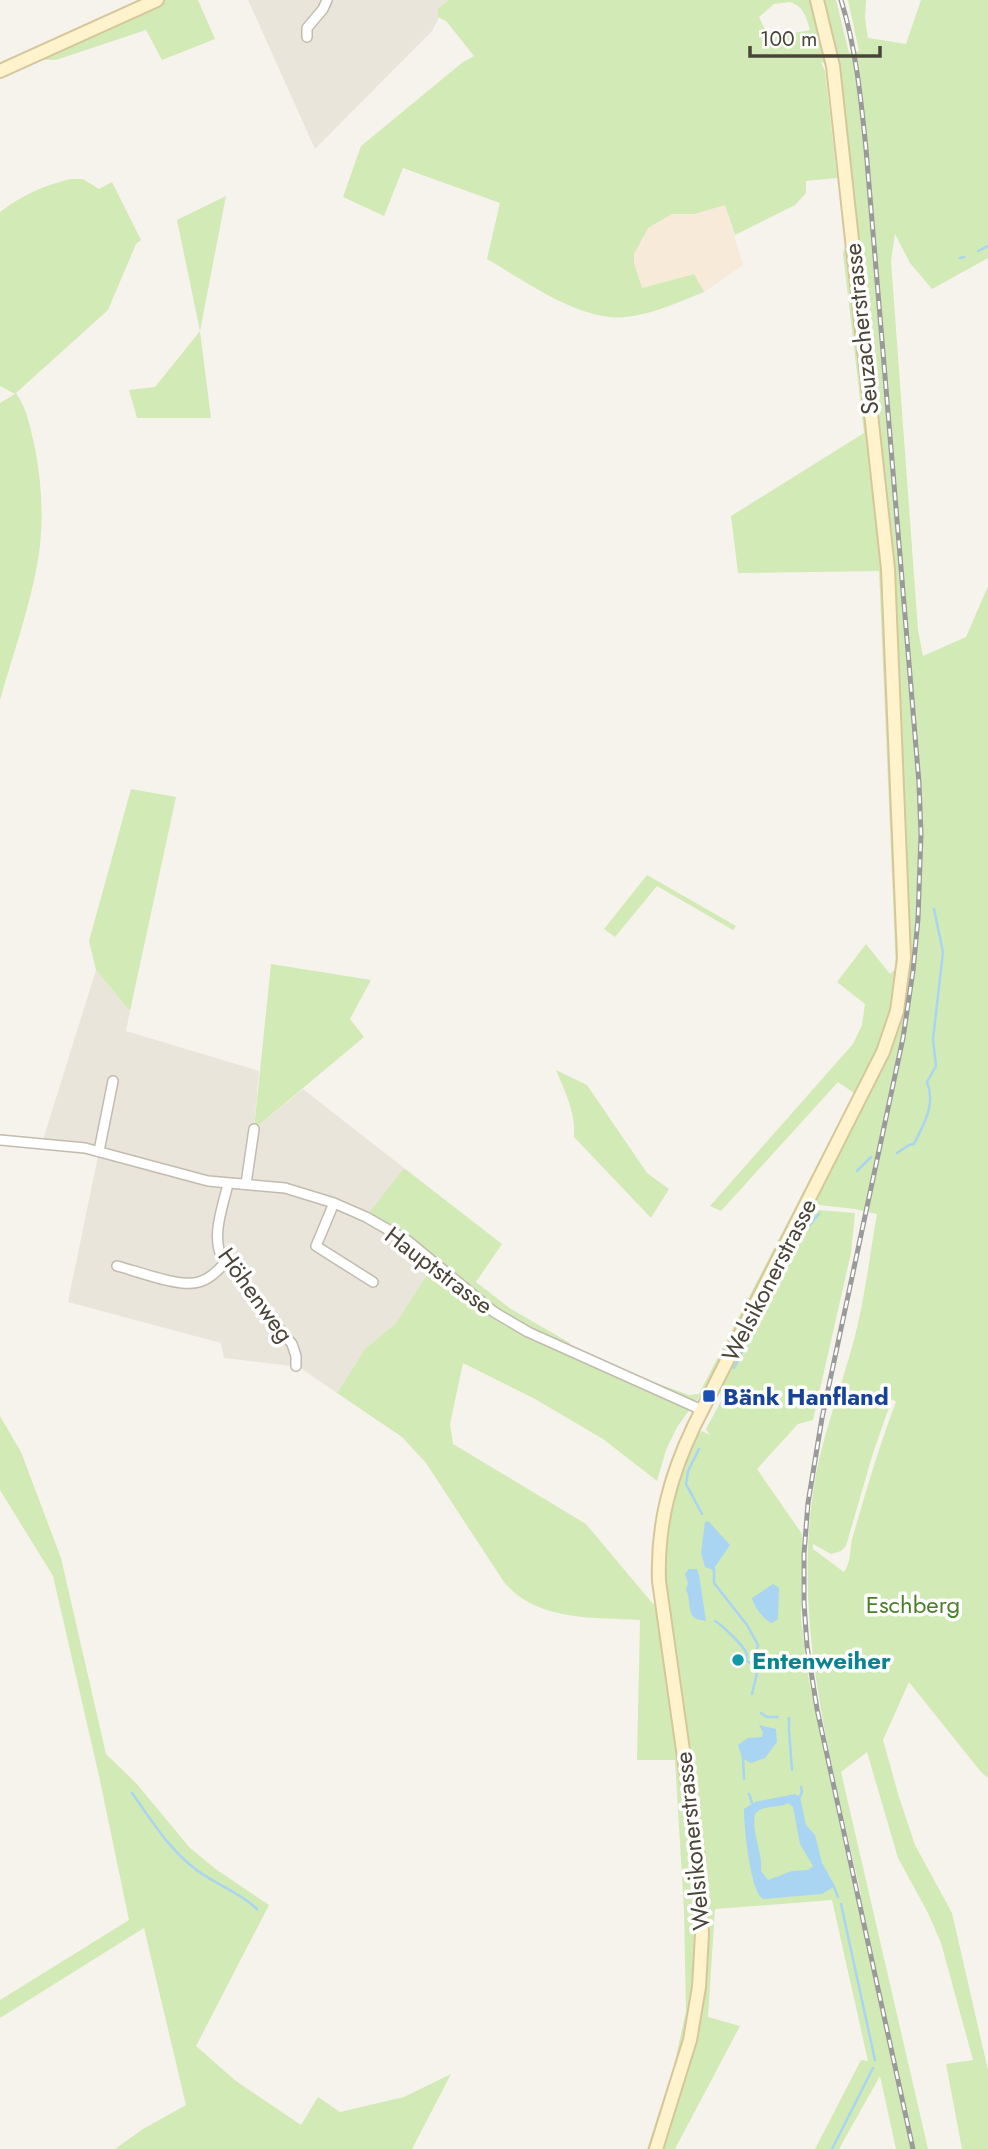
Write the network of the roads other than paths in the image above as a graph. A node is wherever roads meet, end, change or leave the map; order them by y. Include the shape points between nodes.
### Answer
1 (157, 0) edge
2 (327, 0) edge
3 (817, 0) edge
4 (307, 37) dead end
5 (0, 71) edge
6 (892, 660) joint
7 (113, 1081) dead end
8 (254, 1129) dead end
9 (0, 1140) edge
10 (99, 1151) junction
11 (228, 1184) junction
12 (246, 1184) junction
13 (334, 1203) junction
14 (226, 1262) junction
15 (117, 1266) dead end
16 (373, 1282) dead end
17 (296, 1366) dead end
18 (702, 1410) junction
19 (656, 2149) edge

1 - 5 main road
2 - 4 street via 307,28
3 - 6 main road, Seuzacherstrasse via 839,117 888,569
6 - 18 main road, Welsikonerstrasse via 904,947 897,1011 875,1070
7 - 10 street
8 - 12 street
9 - 10 street, Hauptstrasse
10 - 11 street, Hauptstrasse
11 - 12 street, Hauptstrasse
11 - 14 street, Höhenweg via 217,1239
12 - 13 street, Hauptstrasse via 285,1188
13 - 16 street via 316,1246
13 - 18 street, Hauptstrasse via 408,1241 494,1312 528,1332
14 - 15 street via 193,1284
14 - 17 street, Höhenweg via 292,1345
18 - 19 main road, Welsikonerstrasse via 672,1477 659,1548 662,1603 699,1870 702,1934 690,2040

